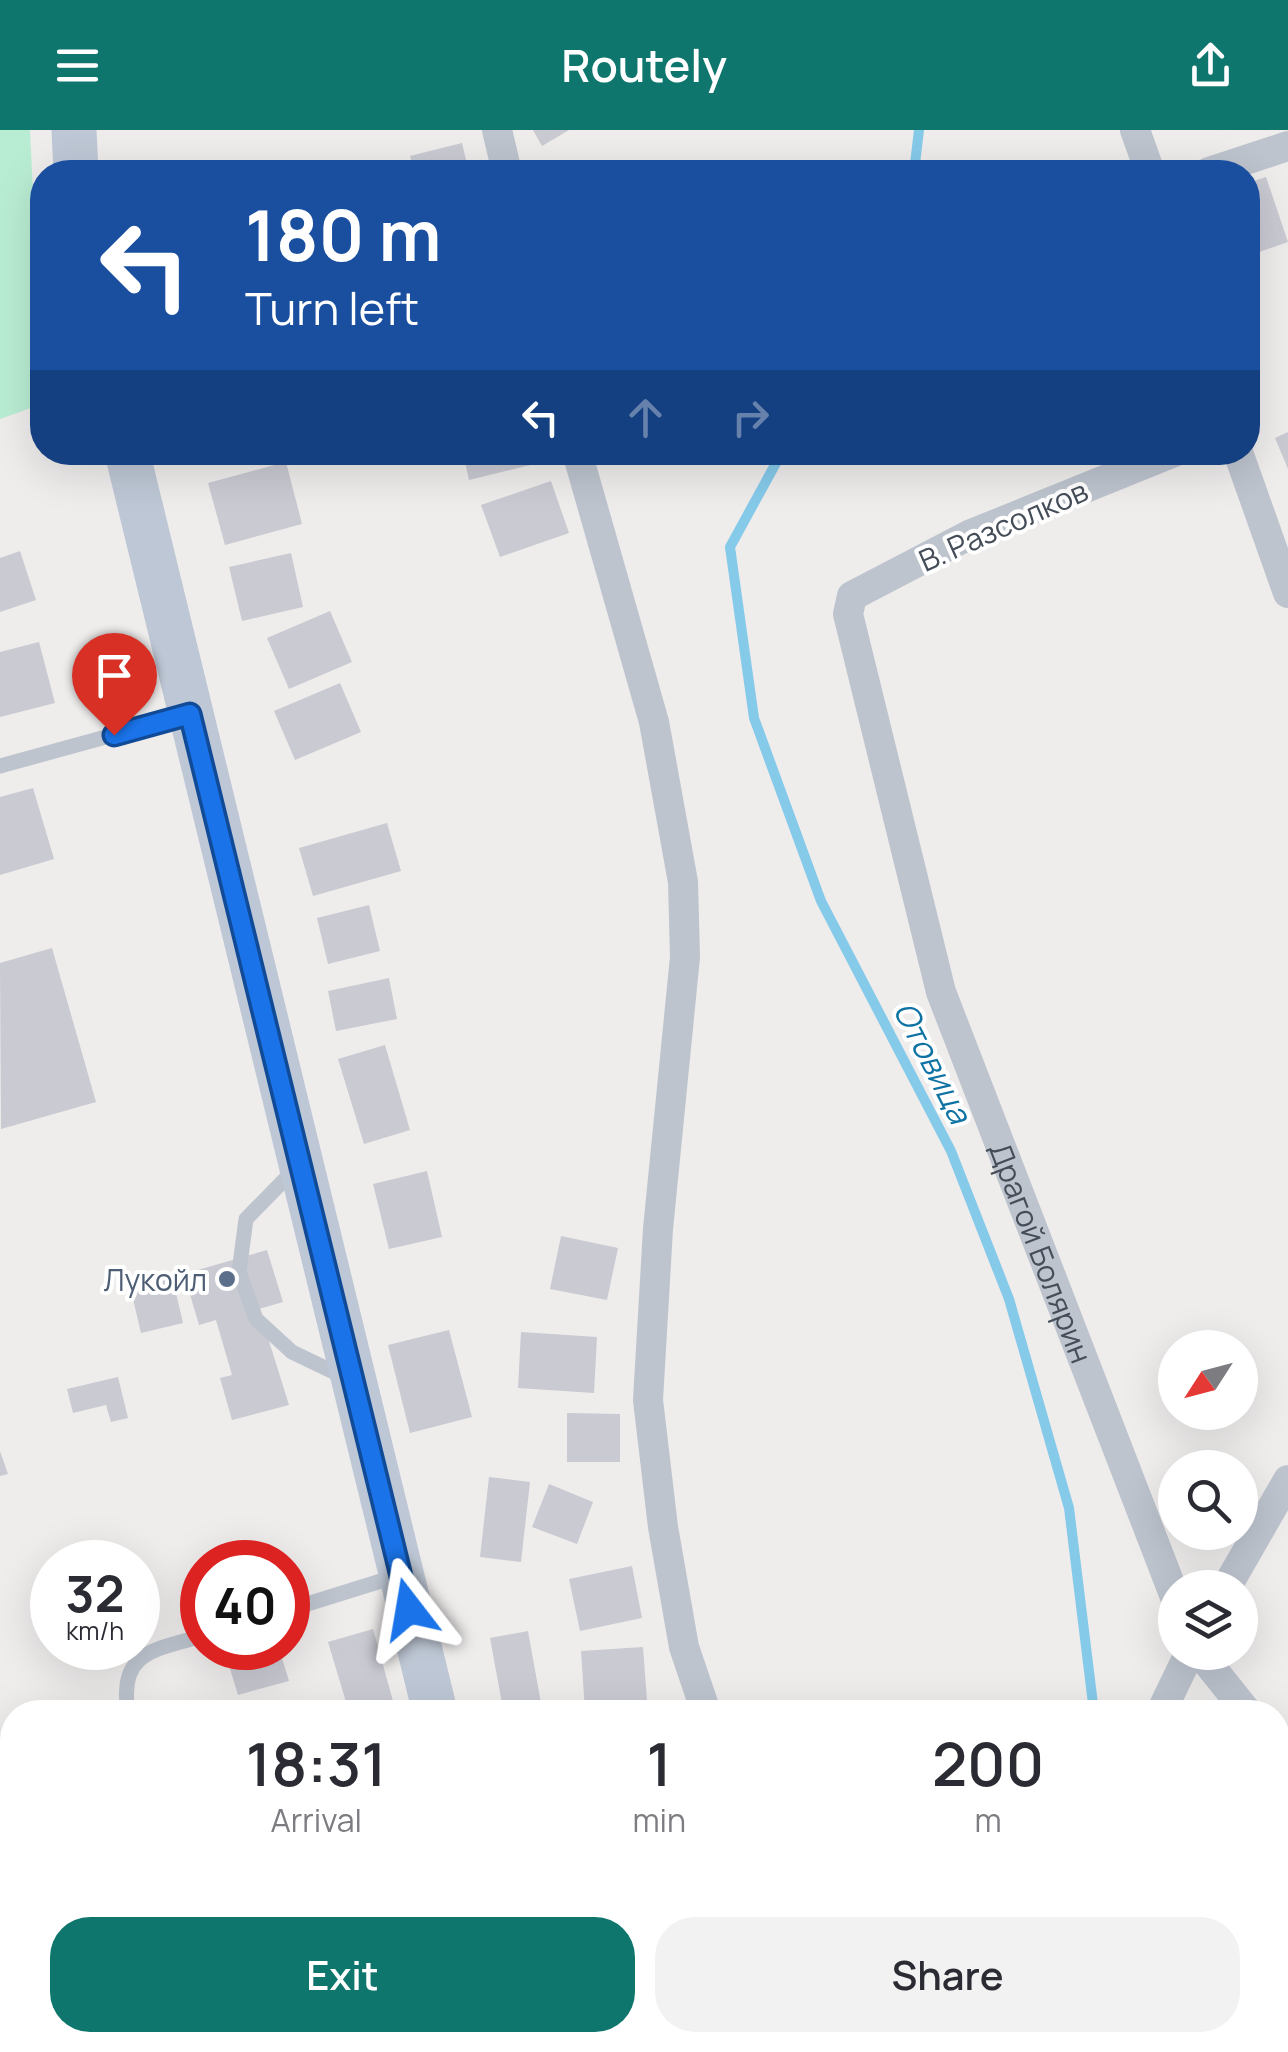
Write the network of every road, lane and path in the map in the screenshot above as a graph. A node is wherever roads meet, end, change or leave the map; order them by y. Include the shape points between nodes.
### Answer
1 (74, 130) edge
2 (497, 130) edge
3 (1135, 130) edge
4 (1288, 146) edge
5 (75, 160) edge
6 (504, 160) edge
7 (1146, 160) edge
8 (1245, 160) edge
9 (130, 465) edge
10 (581, 465) edge
11 (1142, 465) edge
12 (1243, 465) edge
13 (1288, 593) edge
14 (848, 614) joint
15 (190, 714) junction
16 (0, 766) edge
17 (299, 1165) junction
18 (352, 1381) junction
19 (1288, 1480) edge
20 (1164, 1570) edge
21 (1236, 1570) edge
22 (401, 1574) junction
23 (310, 1603) edge
24 (180, 1643) edge
25 (1182, 1670) edge
26 (1213, 1670) edge
27 (126, 1700) edge
28 (432, 1700) edge
29 (702, 1700) edge
30 (1168, 1700) edge
31 (1237, 1700) edge

1 - 5 street
2 - 6 street
3 - 7 street
4 - 8 street
9 - 15 street
10 - 29 street via 654,722 683,882 684,957 648,1400 684,1648
11 - 14 street, В. Разсолков via 969,535 852,596
12 - 13 street
14 - 20 street, Драгой Болярин via 942,992
15 - 16 lane
15 - 17 street
17 - 18 street
17 - 18 lane via 246,1219 240,1272 256,1319 292,1352
18 - 22 street
19 - 21 street
22 - 23 lane
22 - 28 street
24 - 27 lane via 142,1654 128,1672
25 - 30 street
26 - 31 street

